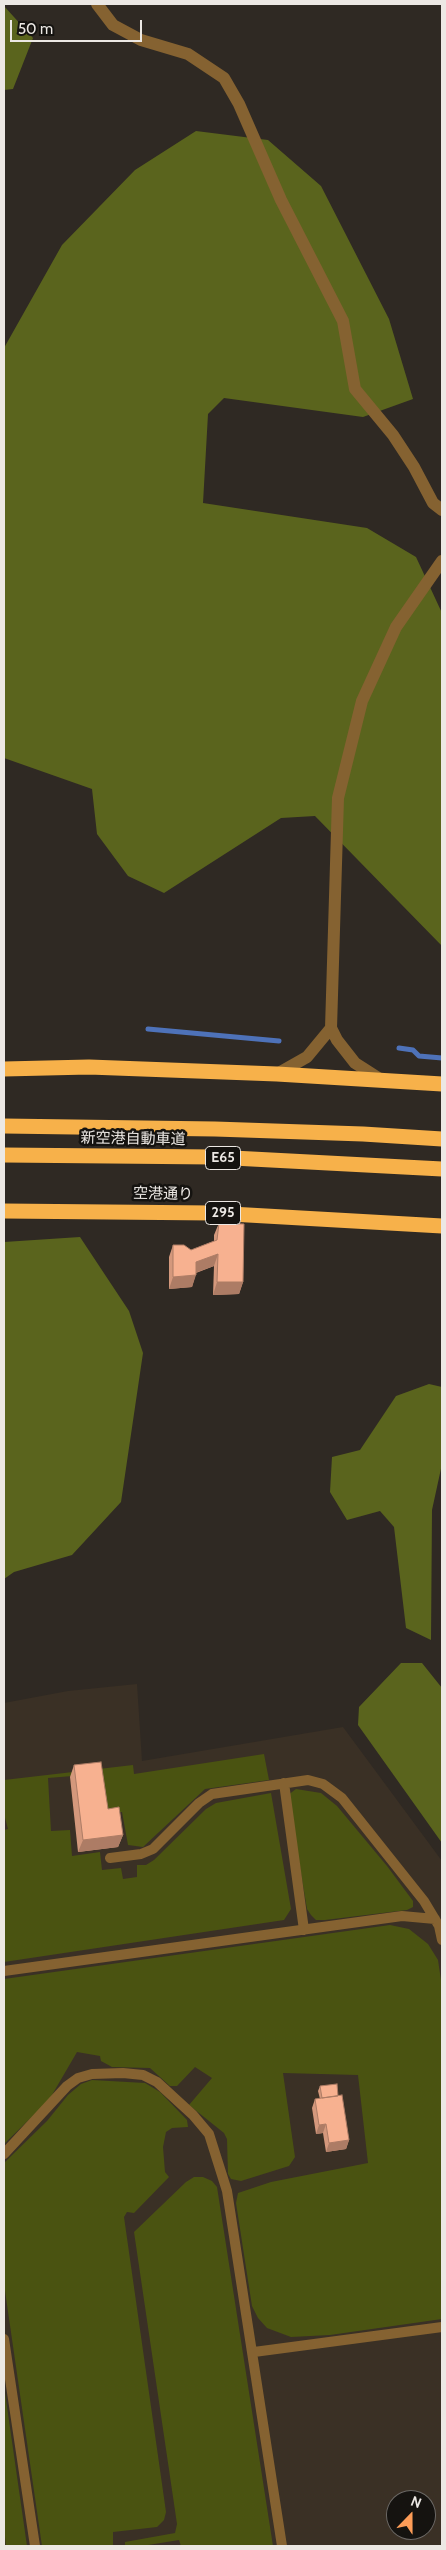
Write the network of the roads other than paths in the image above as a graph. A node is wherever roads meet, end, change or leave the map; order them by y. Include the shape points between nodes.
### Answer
1 (97, 4) edge
2 (442, 510) edge
3 (442, 561) edge
4 (331, 1028) junction
5 (4, 1069) edge
6 (277, 1074) junction
7 (382, 1080) junction
8 (442, 1084) edge
9 (4, 1126) edge
10 (442, 1140) edge
11 (4, 1156) edge
12 (442, 1169) edge
13 (4, 1211) edge
14 (442, 1226) edge
15 (284, 1783) junction
16 (110, 1858) dead end
17 (435, 1919) junction
18 (304, 1930) junction
19 (442, 1940) edge
20 (4, 1971) edge
21 (4, 2154) edge
22 (442, 2327) edge
23 (4, 2339) edge
24 (254, 2352) junction
25 (35, 2546) edge
26 (282, 2546) edge

1 - 2 street via 113,25 141,40 188,54 224,78 343,321 354,389 392,435 433,502
3 - 4 street via 396,628 362,701 338,798
4 - 6 street via 307,1058
4 - 7 street via 355,1063
5 - 6 highway via 89,1068
6 - 7 highway
7 - 8 highway
9 - 10 highway, 新空港自動車道 / E65 via 215,1129
11 - 12 highway, 新空港自動車道 / E65 via 214,1157
13 - 14 highway, 空港通り / 295 via 213,1213
15 - 16 lane via 212,1794 153,1849
15 - 17 lane via 308,1780 324,1784 342,1798 424,1900
15 - 18 lane
17 - 18 lane via 402,1916
17 - 19 lane
18 - 20 lane
21 - 24 lane via 78,2078 123,2073 157,2082 194,2115 209,2134 215,2150 227,2190
22 - 24 lane
23 - 25 lane
24 - 26 lane

